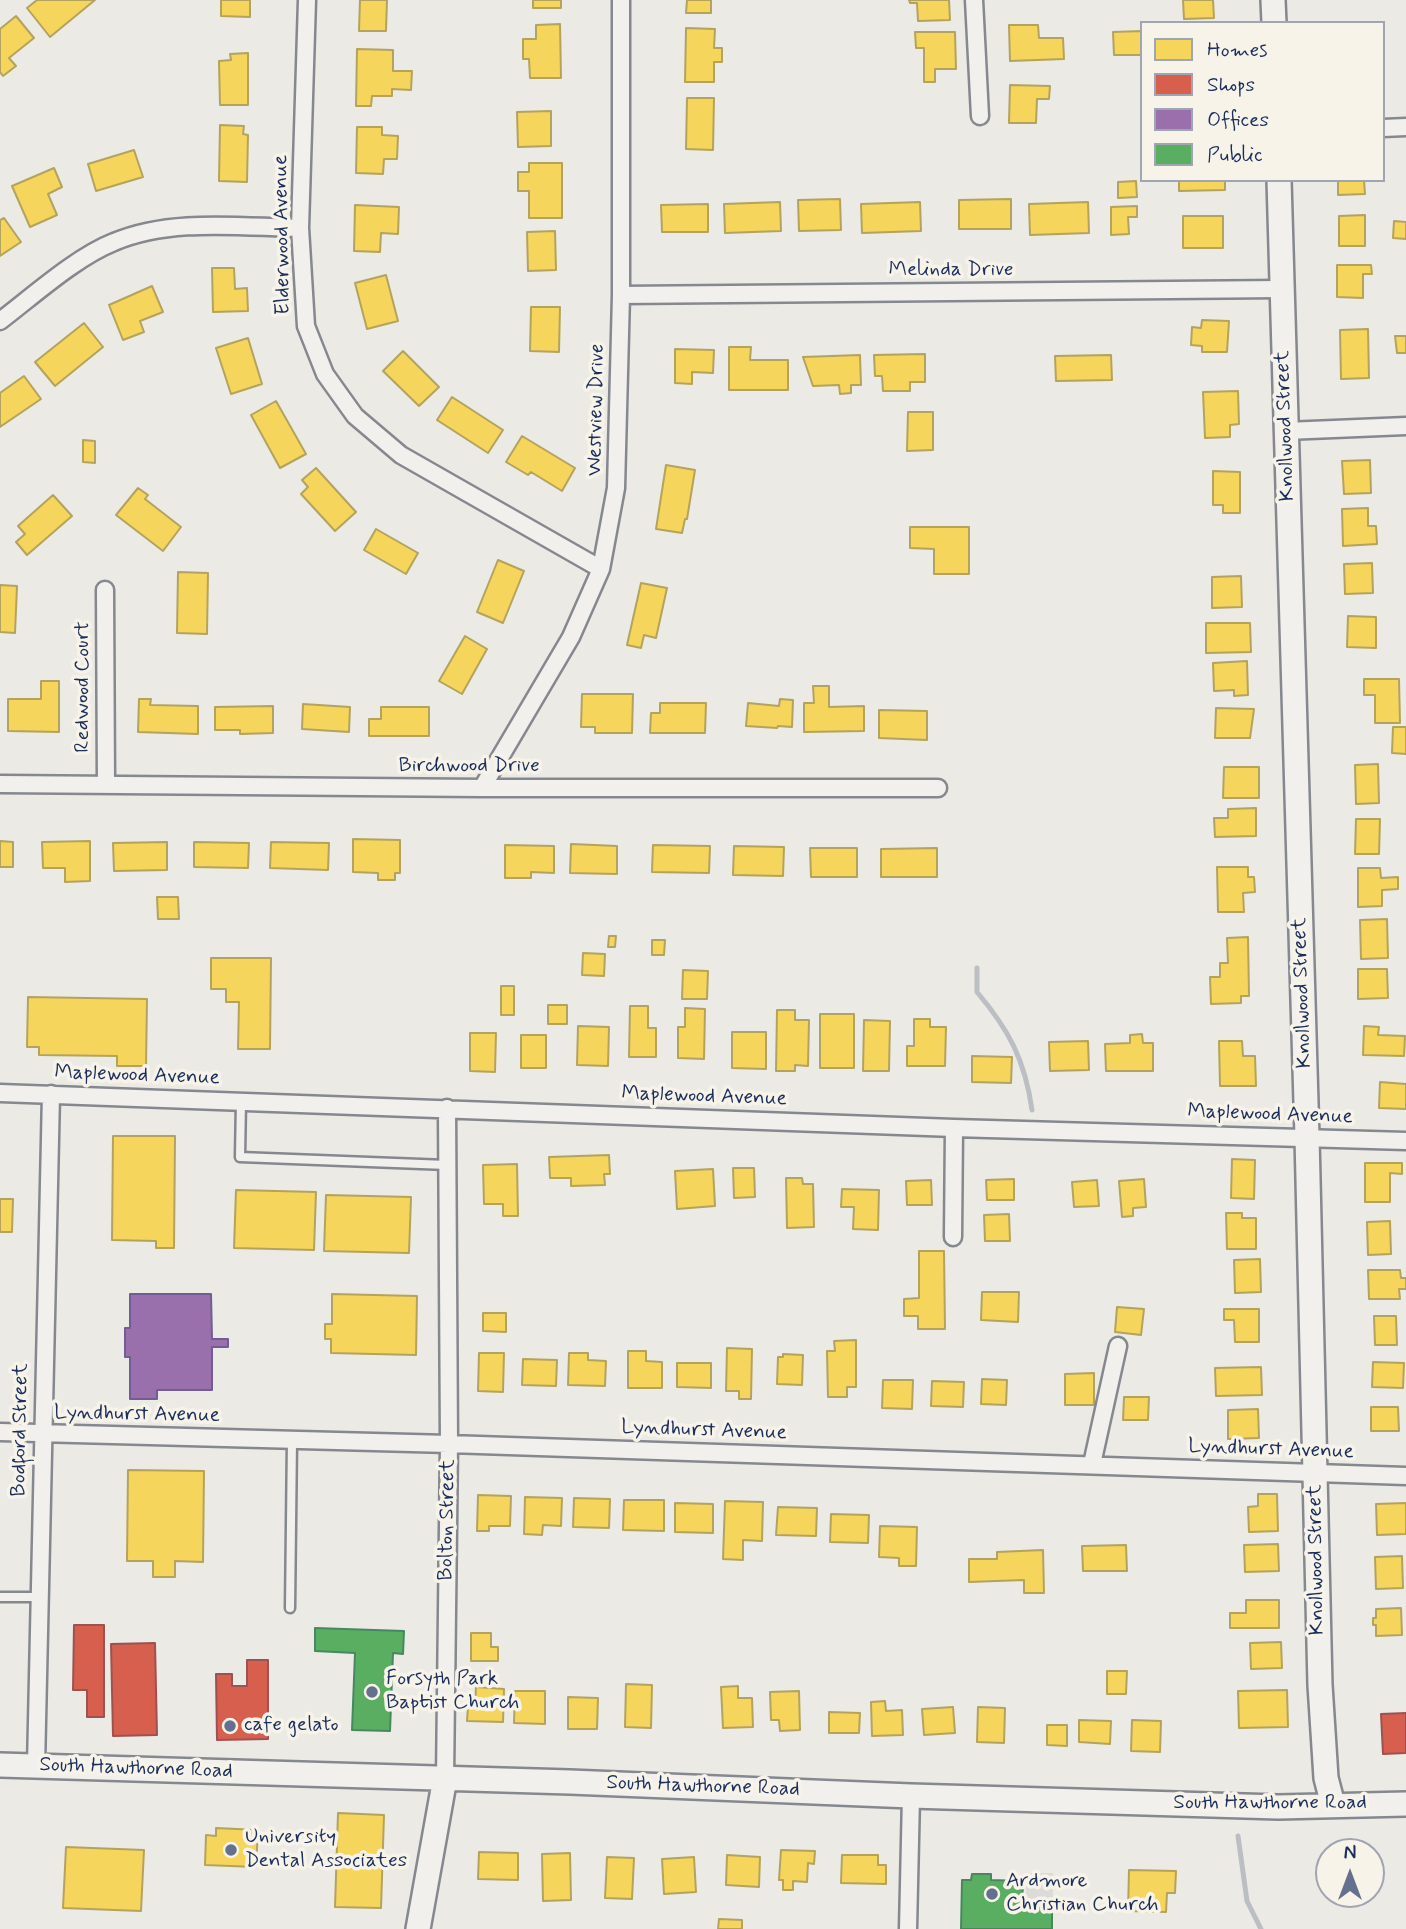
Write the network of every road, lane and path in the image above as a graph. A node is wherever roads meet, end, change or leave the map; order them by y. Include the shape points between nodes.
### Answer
1 (307, 0) edge
2 (621, 0) edge
3 (974, 0) edge
4 (1273, 0) edge
5 (1274, 21) edge
6 (980, 116) dead end
7 (1406, 127) edge
8 (1385, 128) edge
9 (1279, 182) edge
10 (300, 228) junction
11 (1281, 289) junction
12 (621, 295) junction
13 (0, 321) edge
14 (1406, 426) edge
15 (1286, 431) junction
16 (601, 569) junction
17 (105, 590) dead end
18 (0, 784) edge
19 (106, 784) junction
20 (482, 788) junction
21 (939, 788) dead end
22 (0, 1093) edge
23 (51, 1094) junction
24 (241, 1101) junction
25 (447, 1108) junction
26 (954, 1128) junction
27 (1307, 1137) junction
28 (1406, 1141) edge
29 (447, 1165) junction
30 (953, 1237) dead end
31 (1118, 1346) dead end
32 (0, 1432) edge
33 (42, 1434) junction
34 (292, 1440) junction
35 (449, 1444) junction
36 (1092, 1464) junction
37 (1314, 1472) junction
38 (1406, 1476) edge
39 (0, 1597) edge
40 (39, 1597) junction
41 (290, 1608) dead end
42 (0, 1765) edge
43 (36, 1766) junction
44 (445, 1778) junction
45 (911, 1796) junction
46 (1406, 1804) edge
47 (1333, 1805) junction
48 (418, 1929) edge
49 (908, 1929) edge

1 - 10 street, Elderwood Avenue
2 - 12 street, Westview Drive
3 - 6 street
4 - 5 main road
7 - 8 street
9 - 11 main road, Knollwood Street
10 - 13 street via 205,226 137,234 112,242 83,260
10 - 16 street, Elderwood Avenue via 306,326 325,374 355,416 401,455
11 - 12 street, Melinda Drive
11 - 15 main road, Knollwood Street
12 - 16 street, Westview Drive via 616,488
14 - 15 street
15 - 27 main road, Knollwood Street
16 - 20 street, Westview Drive via 571,637
17 - 19 street, Redwood Court
18 - 19 street, Birchwood Drive
19 - 20 street, Birchwood Drive
20 - 21 street, Birchwood Drive
22 - 23 street, Maplewood Avenue
23 - 24 street, Maplewood Avenue
23 - 33 street, Bodford Street
24 - 25 street, Maplewood Avenue
24 - 29 lane via 240,1157
25 - 26 street, Maplewood Avenue
25 - 29 street, Bolton Street
26 - 27 street, Maplewood Avenue
26 - 30 street
27 - 28 street, Maplewood Avenue
27 - 37 main road, Knollwood Street
29 - 35 street, Bolton Street
31 - 36 street
32 - 33 street, Lyndhurst Avenue
33 - 34 street, Lyndhurst Avenue
33 - 40 street, Bodford Street
34 - 35 street, Lyndhurst Avenue
34 - 41 lane
35 - 36 street, Lyndhurst Avenue
35 - 44 street, Bolton Street
36 - 37 street, Lyndhurst Avenue
37 - 38 street, Lyndhurst Avenue
37 - 47 main road, Knollwood Street via 1320,1685 1326,1778
39 - 40 lane
40 - 43 street, Bodford Street
42 - 43 main road, South Hawthorne Road
43 - 44 main road, South Hawthorne Road
44 - 45 main road, South Hawthorne Road
44 - 48 main road, Bolton Street
45 - 47 main road, South Hawthorne Road
45 - 49 street
46 - 47 main road, South Hawthorne Road

